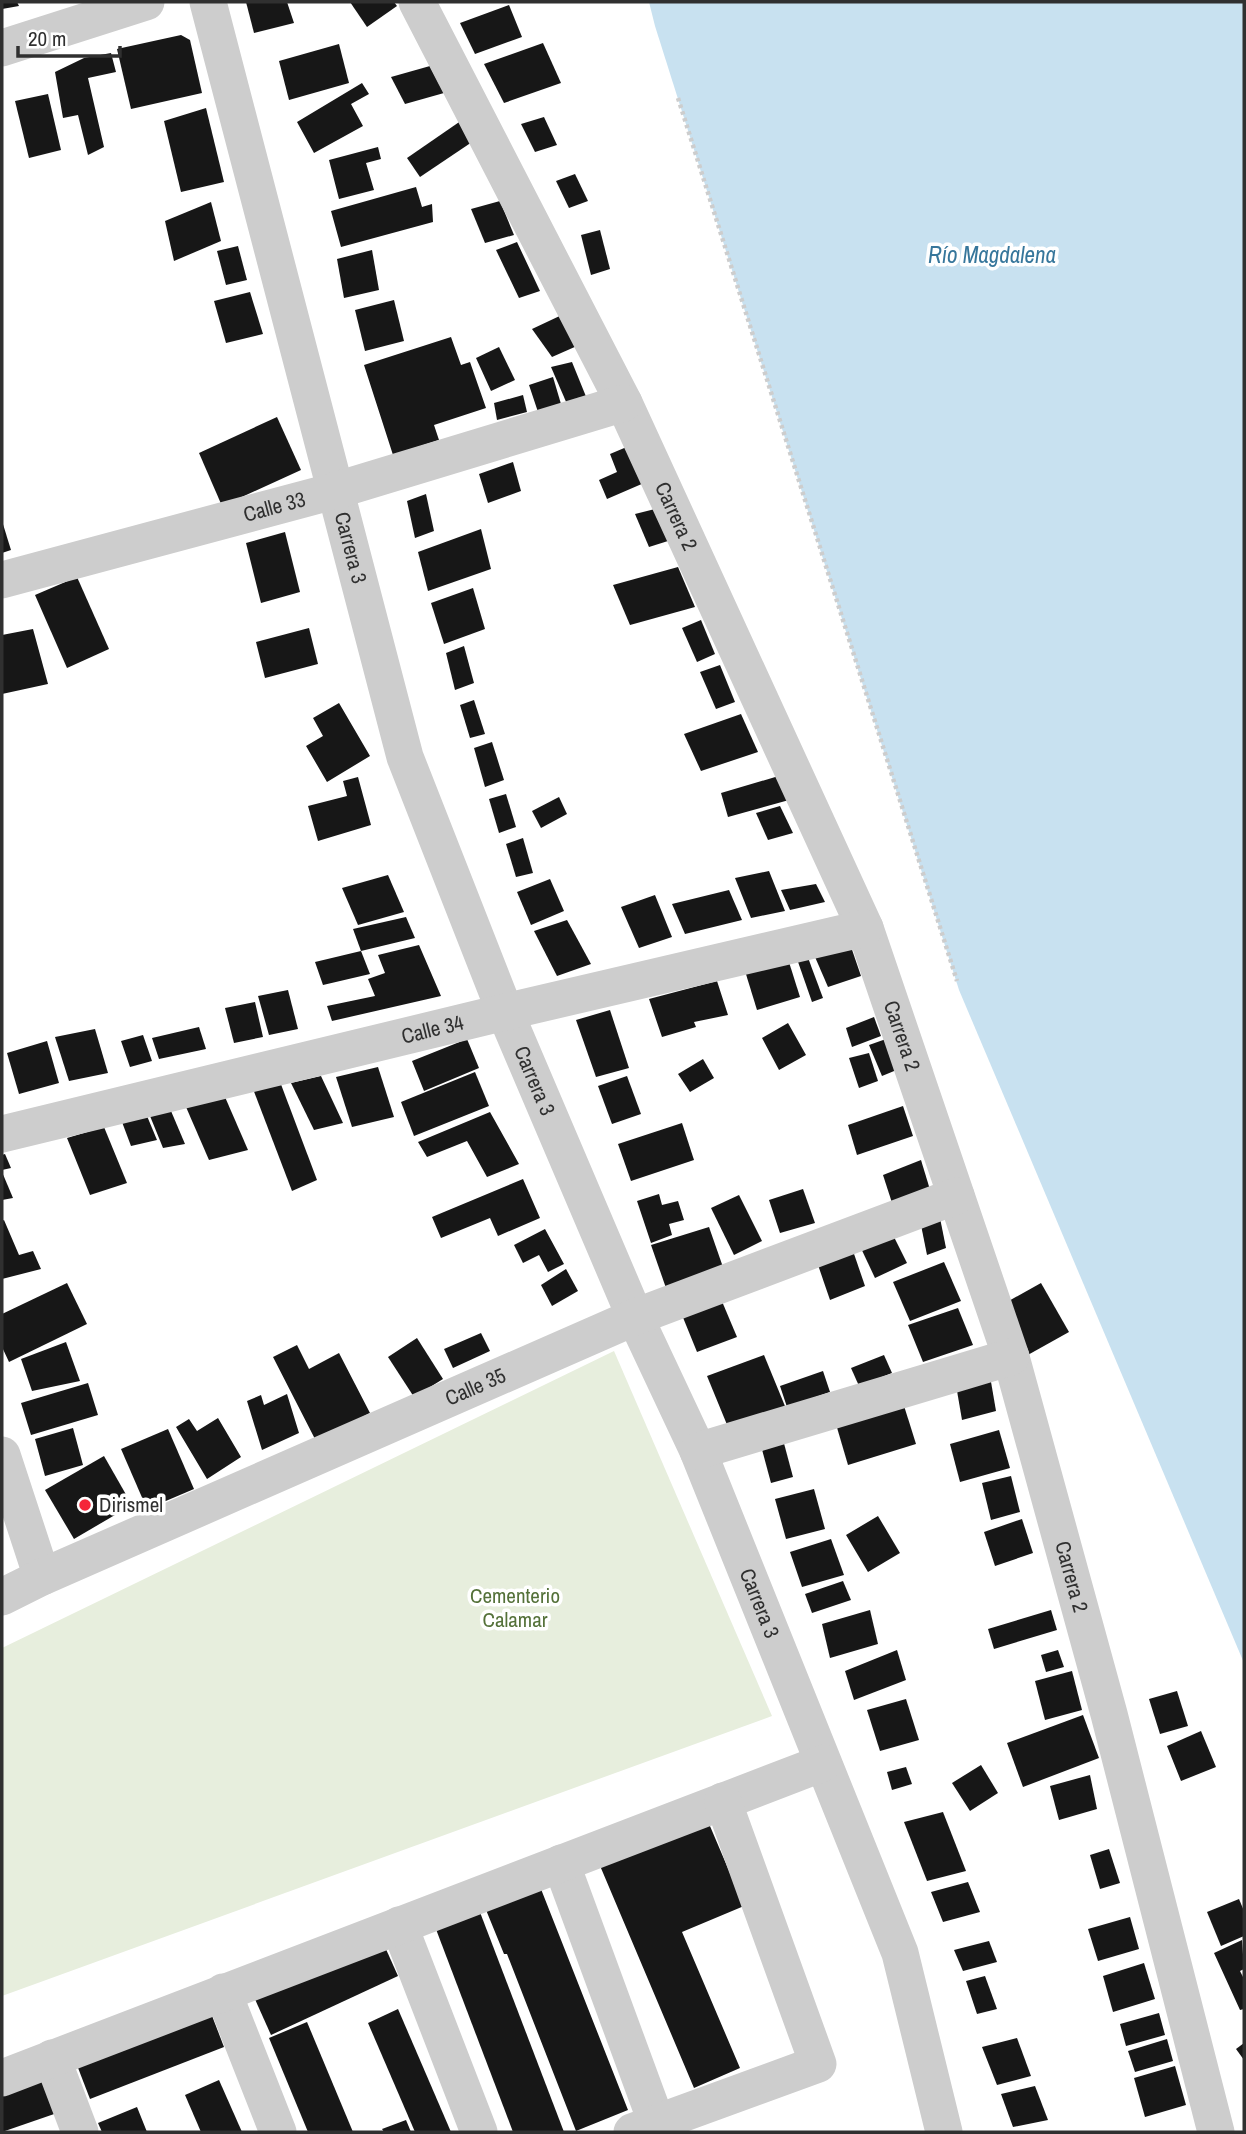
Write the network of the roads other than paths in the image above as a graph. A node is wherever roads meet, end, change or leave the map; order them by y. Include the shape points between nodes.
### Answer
1 (146, 2) edge
2 (208, 2) edge
3 (417, 2) edge
4 (2, 48) edge
5 (624, 404) junction
6 (334, 491) junction
7 (2, 580) edge
8 (865, 928) junction
9 (505, 1012) junction
10 (2, 1134) edge
11 (957, 1196) junction
12 (635, 1317) junction
13 (1011, 1357) junction
14 (698, 1451) junction
15 (2, 1455) edge
16 (42, 1577) junction
17 (2, 1597) edge
18 (823, 1763) junction
19 (723, 1801) junction
20 (561, 1863) junction
21 (398, 1925) junction
22 (223, 1992) junction
23 (52, 2058) junction
24 (2, 2078) edge
25 (650, 2129) edge
26 (80, 2132) edge
27 (278, 2132) edge
28 (479, 2132) edge
29 (944, 2132) edge
30 (1216, 2132) edge

1 - 4 street
2 - 6 street, Carrera 3
3 - 5 street, Carrera 2
5 - 6 street, Calle 33
5 - 8 street, Carrera 2
6 - 7 street, Calle 33
6 - 9 street, Carrera 3 via 405,757
8 - 9 street, Calle 34
8 - 11 street, Carrera 2
9 - 10 street, Calle 34
9 - 12 street, Carrera 3
11 - 12 street, Calle 35
11 - 13 street, Carrera 2
12 - 14 street, Carrera 3
12 - 16 street, Calle 35
13 - 14 street
13 - 30 street, Carrera 2
14 - 18 street, Carrera 3
15 - 16 street
16 - 17 street, Calle 35
18 - 19 street
18 - 29 street, Carrera 3 via 900,1953
19 - 20 street
19 - 25 street via 818,2064
20 - 21 street
20 - 25 street
21 - 22 street
21 - 28 street
22 - 23 street
22 - 27 street
23 - 24 street
23 - 26 street

